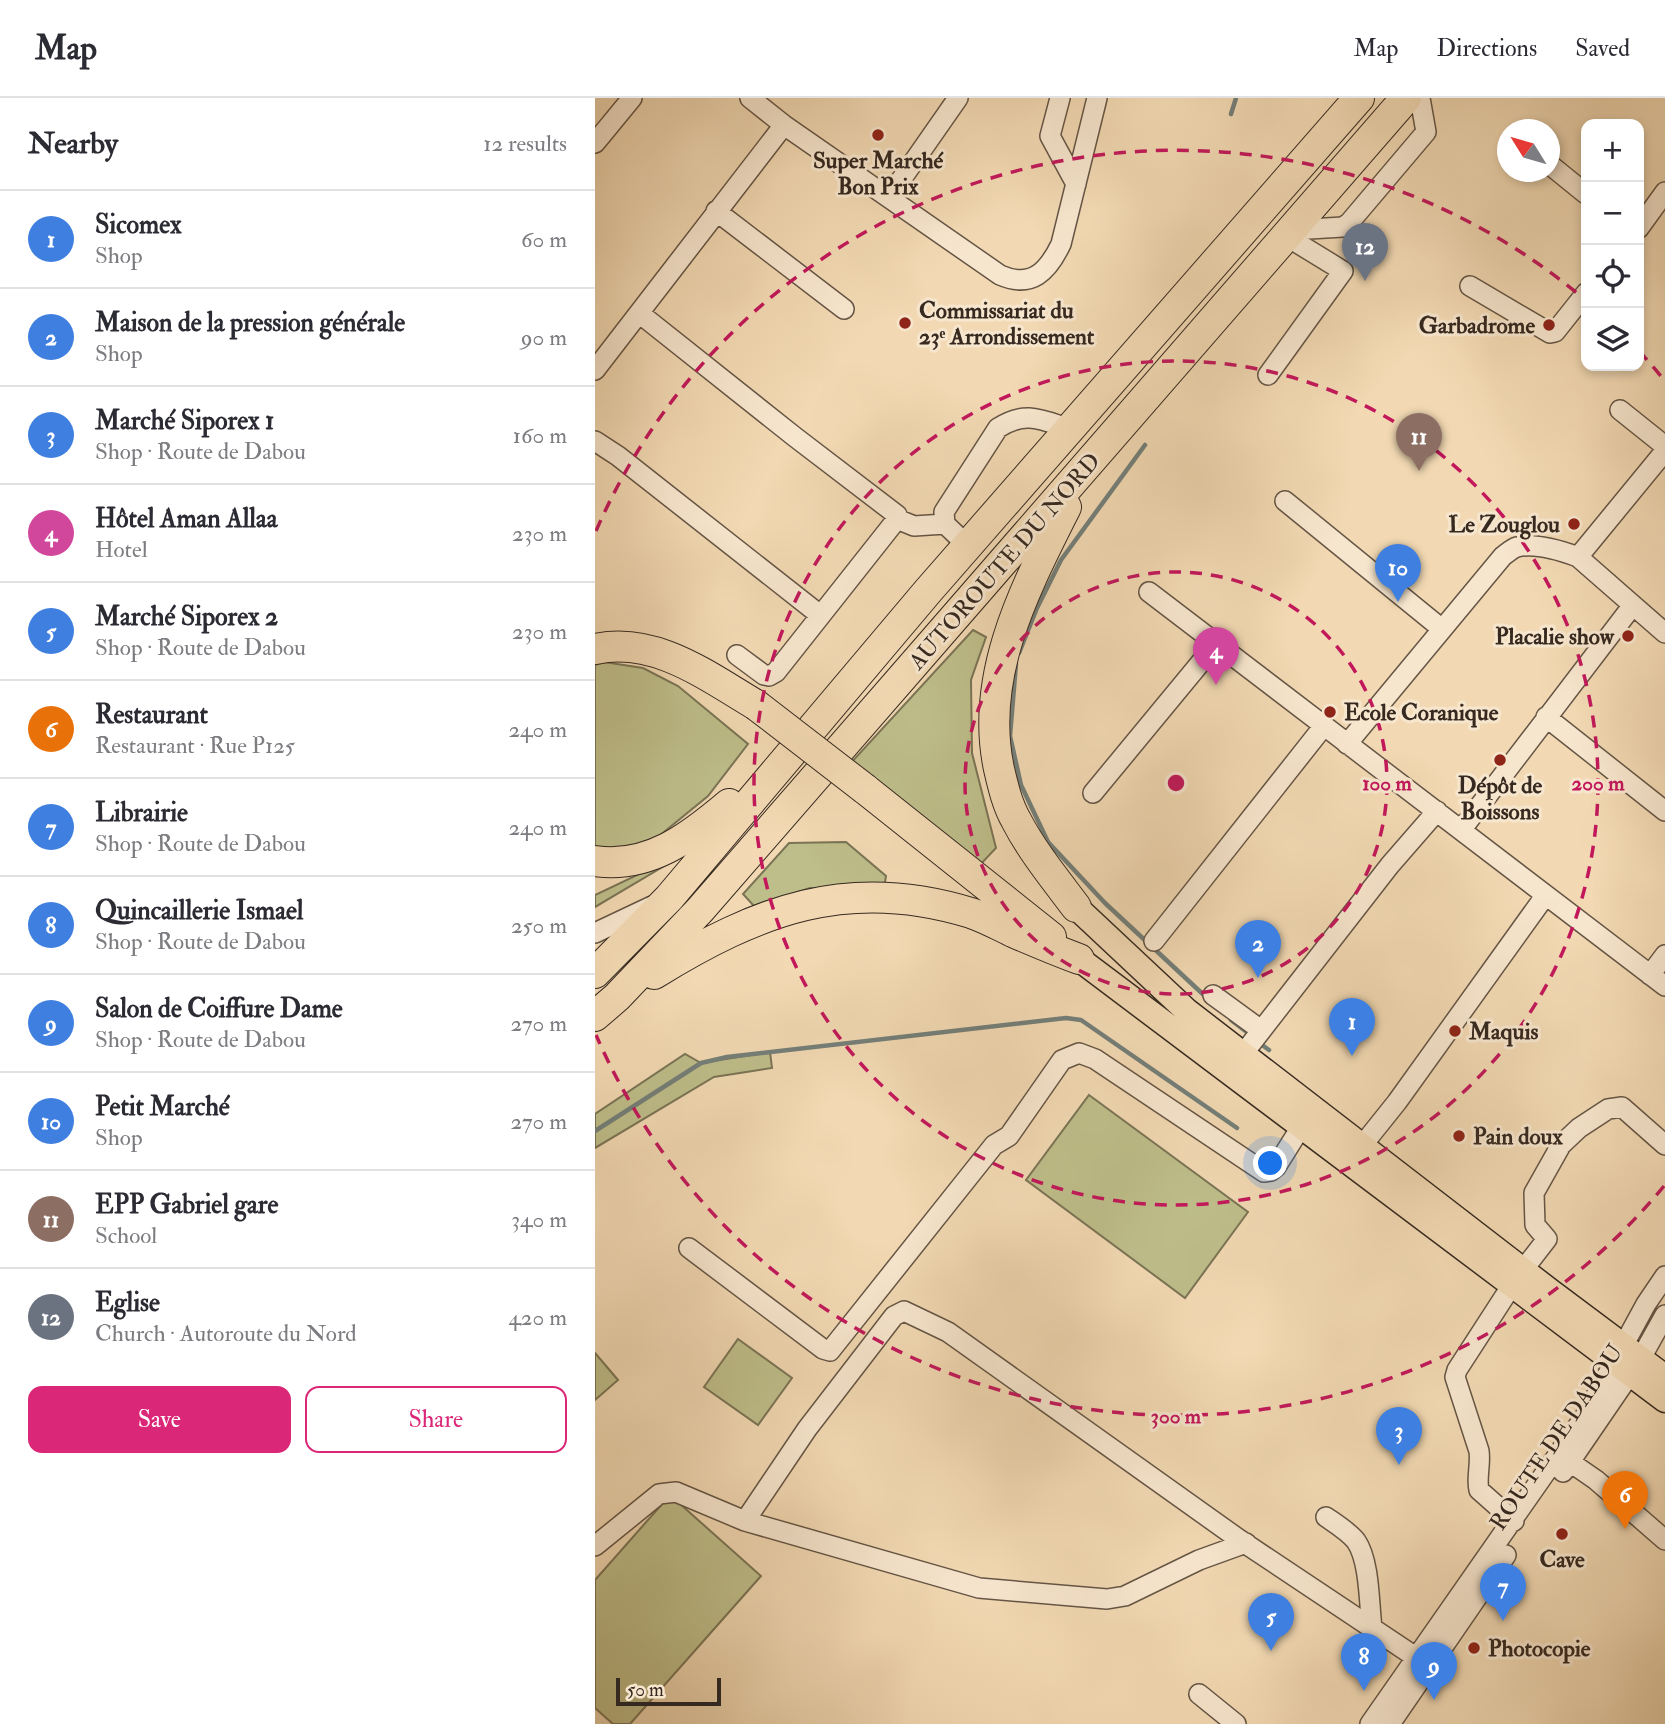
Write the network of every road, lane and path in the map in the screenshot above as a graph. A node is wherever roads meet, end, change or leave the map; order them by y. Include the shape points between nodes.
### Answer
1 (632, 98) edge
2 (750, 98) edge
3 (958, 98) edge
4 (1060, 98) edge
5 (1097, 98) edge
6 (1359, 98) edge
7 (1406, 98) edge
8 (1420, 98) edge
9 (777, 112) edge
10 (595, 143) edge
11 (1560, 173) edge
12 (1076, 184) junction
13 (1581, 190) edge
14 (1665, 192) edge
15 (889, 197) junction
16 (716, 211) junction
17 (1644, 221) edge
18 (1289, 233) junction
19 (1470, 286) dead end
20 (1581, 299) edge
21 (844, 309) dead end
22 (639, 313) junction
23 (595, 370) edge
24 (1268, 375) dead end
25 (1620, 410) dead end
26 (1070, 429) junction
27 (595, 441) edge
28 (1665, 449) edge
29 (1084, 469) junction
30 (1285, 501) dead end
31 (897, 519) junction
32 (945, 524) junction
33 (968, 545) junction
34 (1578, 557) junction
35 (1150, 592) dead end
36 (1633, 605) junction
37 (820, 615) junction
38 (1442, 629) junction
39 (1665, 634) edge
40 (1216, 644) junction
41 (595, 649) edge
42 (737, 655) dead end
43 (1546, 717) junction
44 (1323, 726) junction
45 (1347, 744) junction
46 (783, 760) junction
47 (1094, 793) dead end
48 (1437, 811) junction
49 (1665, 811) edge
50 (1462, 830) junction
51 (595, 861) edge
52 (1545, 896) junction
53 (669, 898) junction
54 (1076, 907) joint
55 (595, 933) edge
56 (1154, 941) dead end
57 (1665, 956) edge
58 (1079, 960) junction
59 (595, 973) edge
60 (1657, 980) edge
61 (1213, 995) dead end
62 (617, 997) junction
63 (595, 1016) edge
64 (1252, 1041) junction
65 (1301, 1126) junction
66 (1665, 1145) edge
67 (1355, 1154) junction
68 (689, 1248) dead end
69 (1665, 1276) edge
70 (1517, 1278) junction
71 (1665, 1315) edge
72 (1628, 1360) junction
73 (1665, 1377) edge
74 (1665, 1400) edge
75 (1570, 1462) junction
76 (1327, 1517) dead end
77 (745, 1521) junction
78 (1514, 1521) junction
79 (1665, 1540) edge
80 (1246, 1543) junction
81 (595, 1546) edge
82 (1372, 1629) junction
83 (1417, 1658) junction
84 (1199, 1694) dead end
85 (1237, 1724) edge
86 (1370, 1724) edge
87 (1390, 1724) edge

1 - 10 street
2 - 9 street
3 - 15 street
4 - 12 street via 1050,136
5 - 12 street
6 - 26 highway, AUTOROUTE DU NORD
7 - 18 highway, AUTOROUTE DU NORD
8 - 18 street via 1426,132 1349,223
9 - 15 street
9 - 16 street
11 - 13 street
12 - 15 street via 1052,264 1038,275 1016,280 1000,275
14 - 17 street
16 - 21 street
16 - 22 street
18 - 24 street via 1343,271
18 - 29 highway, AUTOROUTE DU NORD
19 - 20 street via 1550,334
22 - 23 street
22 - 31 street via 894,511
25 - 28 street
26 - 32 street via 1027,416 998,428 944,512
26 - 33 highway, AUTOROUTE DU NORD
27 - 37 street
28 - 34 street
29 - 54 highway via 1014,616 994,707 995,749 1014,818
29 - 62 highway, AUTOROUTE DU NORD via 700,910
30 - 38 street
31 - 32 street via 914,526
31 - 37 street
32 - 33 street
33 - 46 highway, AUTOROUTE DU NORD
34 - 36 street
34 - 38 street via 1517,547 1503,556
35 - 40 street
36 - 39 street
36 - 43 street
37 - 42 street via 769,676
38 - 45 street
40 - 44 street
40 - 47 street
41 - 58 highway, bridge via 626,646 680,661 756,705
43 - 49 street
43 - 50 street
44 - 45 street
44 - 56 street
45 - 48 street
46 - 51 highway via 700,828 657,854 632,862
46 - 53 highway, AUTOROUTE DU NORD
48 - 50 street
48 - 64 street
50 - 52 street
52 - 60 street
52 - 67 street
53 - 55 street
53 - 59 highway, AUTOROUTE DU NORD
54 - 64 main road via 1148,976
57 - 60 street
58 - 62 highway via 973,914 921,901 857,896 808,904 757,920 692,951
58 - 65 main road
61 - 64 street
62 - 63 highway, AUTOROUTE DU NORD
64 - 67 main road
65 - 67 main road
65 - 68 street via 1276,1167 1264,1172 1095,1059 1079,1054 1062,1060 1009,1136 994,1145 829,1351
66 - 70 street via 1622,1107 1608,1109 1579,1128 1561,1145 1534,1193 1535,1225 1547,1239
67 - 70 main road
69 - 72 street, ROUTE DE DABOU via 1646,1304
70 - 72 main road
70 - 78 street via 1455,1377 1479,1451 1479,1490
71 - 72 street, ROUTE DE DABOU
72 - 73 main road
72 - 74 main road
72 - 75 street, ROUTE DE DABOU
72 - 78 street, ROUTE DE DABOU
75 - 79 street
75 - 87 street, ROUTE DE DABOU
76 - 82 street via 1355,1539 1361,1550
77 - 80 street via 979,1588 1107,1599 1125,1596 1189,1564
77 - 80 street via 807,1429 894,1316 904,1311 948,1332
77 - 81 street via 676,1492 659,1494
78 - 83 street, ROUTE DE DABOU
80 - 82 street
82 - 83 street
83 - 86 street, ROUTE DE DABOU
84 - 85 street

